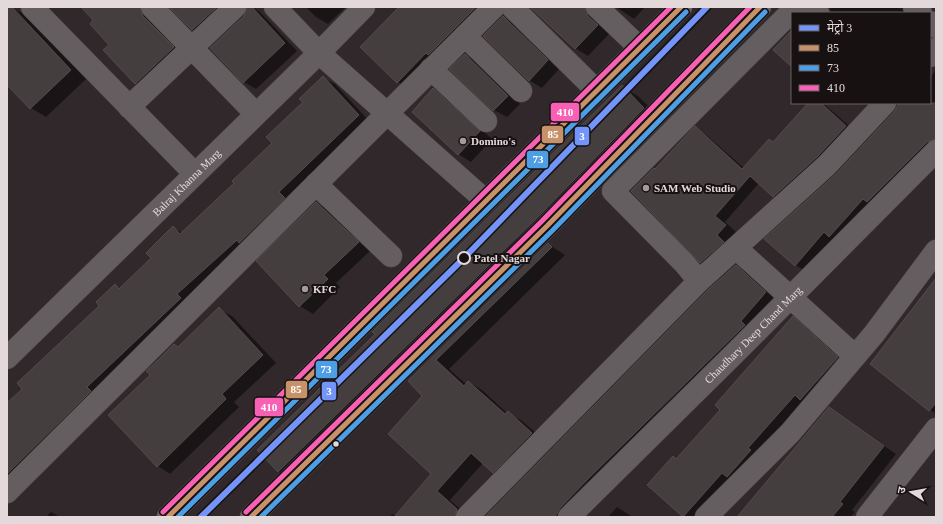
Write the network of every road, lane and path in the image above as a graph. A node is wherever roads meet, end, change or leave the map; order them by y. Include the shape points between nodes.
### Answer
1 (32, 7) edge
2 (152, 7) edge
3 (235, 7) edge
4 (275, 7) edge
5 (364, 7) edge
6 (494, 7) edge
7 (512, 7) edge
8 (597, 7) edge
9 (681, 7) edge
10 (760, 7) edge
11 (791, 12) edge
12 (464, 36) junction
13 (191, 47) junction
14 (640, 48) junction
15 (320, 53) junction
16 (431, 69) junction
17 (522, 91) dead end
18 (597, 91) junction
19 (885, 104) edge
20 (129, 107) junction
21 (387, 113) junction
22 (256, 114) junction
23 (486, 120) dead end
24 (936, 151) edge
25 (195, 174) junction
26 (316, 184) junction
27 (486, 201) junction
28 (736, 248) junction
29 (936, 251) edge
30 (391, 256) dead end
31 (698, 281) junction
32 (791, 297) junction
33 (855, 356) junction
34 (7, 358) edge
35 (936, 428) edge
36 (7, 492) edge
37 (168, 517) edge
38 (251, 517) edge
39 (467, 517) edge
40 (569, 517) edge
41 (706, 517) edge
42 (867, 517) edge

1 - 20 street
2 - 13 street
3 - 13 street
4 - 15 street
5 - 15 street, Balraj Khanna Marg
6 - 12 street
7 - 18 street
8 - 14 street
9 - 14 main road
10 - 38 main road via 547,226
11 - 31 street via 613,191 684,263
12 - 16 street
12 - 17 street
13 - 20 street
13 - 22 street
14 - 18 main road
15 - 21 street
15 - 22 street, Balraj Khanna Marg
16 - 21 street
16 - 23 street
18 - 27 main road
19 - 28 street via 827,165
20 - 25 street
21 - 26 street
21 - 27 street
22 - 25 street, Balraj Khanna Marg
24 - 32 street, Chaudhary Deep Chand Marg
25 - 34 street, Balraj Khanna Marg
26 - 30 street
26 - 36 street
27 - 37 main road
28 - 31 street
28 - 32 street
29 - 33 street
31 - 39 street
32 - 33 street
32 - 40 street, Chaudhary Deep Chand Marg
33 - 41 street via 790,433
35 - 42 street

